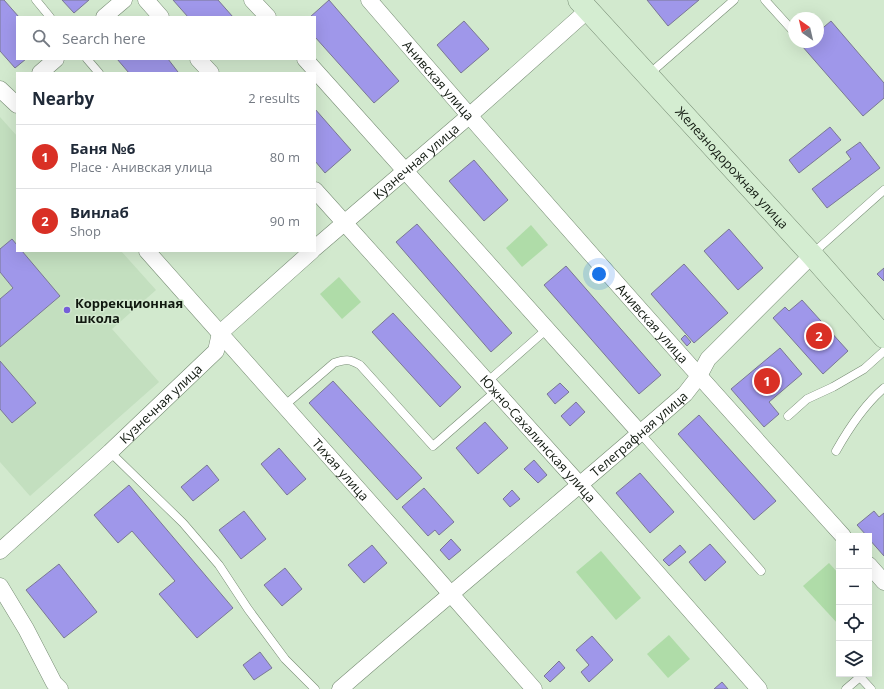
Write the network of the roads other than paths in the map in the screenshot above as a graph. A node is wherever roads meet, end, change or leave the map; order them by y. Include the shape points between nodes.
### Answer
1 (36, 0) edge
2 (124, 0) edge
3 (146, 0) edge
4 (252, 0) edge
5 (369, 0) edge
6 (734, 0) edge
7 (765, 0) edge
8 (584, 5) edge
9 (49, 16) edge
10 (105, 16) edge
11 (160, 16) edge
12 (267, 16) edge
13 (788, 25) edge
14 (55, 60) edge
15 (88, 60) edge
16 (199, 60) edge
17 (306, 60) edge
18 (41, 72) edge
19 (99, 72) edge
20 (210, 72) edge
21 (647, 75) junction
22 (469, 116) junction
23 (405, 171) junction
24 (884, 190) edge
25 (316, 191) edge
26 (344, 222) junction
27 (316, 247) edge
28 (148, 252) edge
29 (311, 252) edge
30 (812, 255) junction
31 (547, 329) junction
32 (220, 333) junction
33 (884, 337) edge
34 (884, 351) edge
35 (699, 376) junction
36 (491, 386) junction
37 (884, 388) edge
38 (284, 406) junction
39 (788, 416) dead end
40 (640, 433) junction
41 (836, 451) dead end
42 (110, 452) junction
43 (580, 485) junction
44 (840, 533) edge
45 (0, 551) edge
46 (872, 568) edge
47 (761, 571) dead end
48 (884, 582) edge
49 (0, 586) edge
50 (450, 594) junction
51 (60, 689) edge
52 (315, 689) edge
53 (340, 689) edge
54 (534, 689) edge
55 (759, 689) edge
56 (846, 689) edge
57 (871, 689) edge

1 - 9 lane
2 - 10 street
3 - 11 street
4 - 12 street
5 - 22 street, Анивская улица
6 - 21 lane
7 - 13 lane
8 - 21 main road, Железнодорожная улица
8 - 22 street, Кузнечная улица
14 - 18 street
15 - 19 lane
16 - 20 street
17 - 23 street
21 - 30 main road, Железнодорожная улица
22 - 23 street, Кузнечная улица
22 - 35 street, Анивская улица
23 - 26 street, Кузнечная улица
23 - 31 street
24 - 30 lane
25 - 26 street, Южно-Сахалинская улица
26 - 27 street, Кузнечная улица
26 - 36 street, Южно-Сахалинская улица
28 - 32 street, Тихая улица
29 - 32 street
30 - 33 main road, Железнодорожная улица
30 - 35 street, Телеграфная улица via 708,359
31 - 36 lane
31 - 40 street
32 - 38 street, Тихая улица
32 - 42 street, Кузнечная улица via 216,351
34 - 39 lane via 864,368 808,399
35 - 40 street, Телеграфная улица via 685,394
35 - 44 street, Анивская улица
36 - 38 lane via 433,446 360,365 352,360 343,359 334,363
36 - 43 street, Южно-Сахалинская улица
37 - 41 lane via 871,399
38 - 50 street, Тихая улица
40 - 43 street, Телеграфная улица
40 - 47 lane
42 - 45 street, Кузнечная улица
42 - 52 lane via 183,523 214,559 285,659
43 - 50 street, Телеграфная улица
43 - 55 street, Южно-Сахалинская улица
46 - 48 street
49 - 51 street via 54,683
50 - 53 street, Телеграфная улица
50 - 54 street, Тихая улица
56 - 57 lane via 860,677

